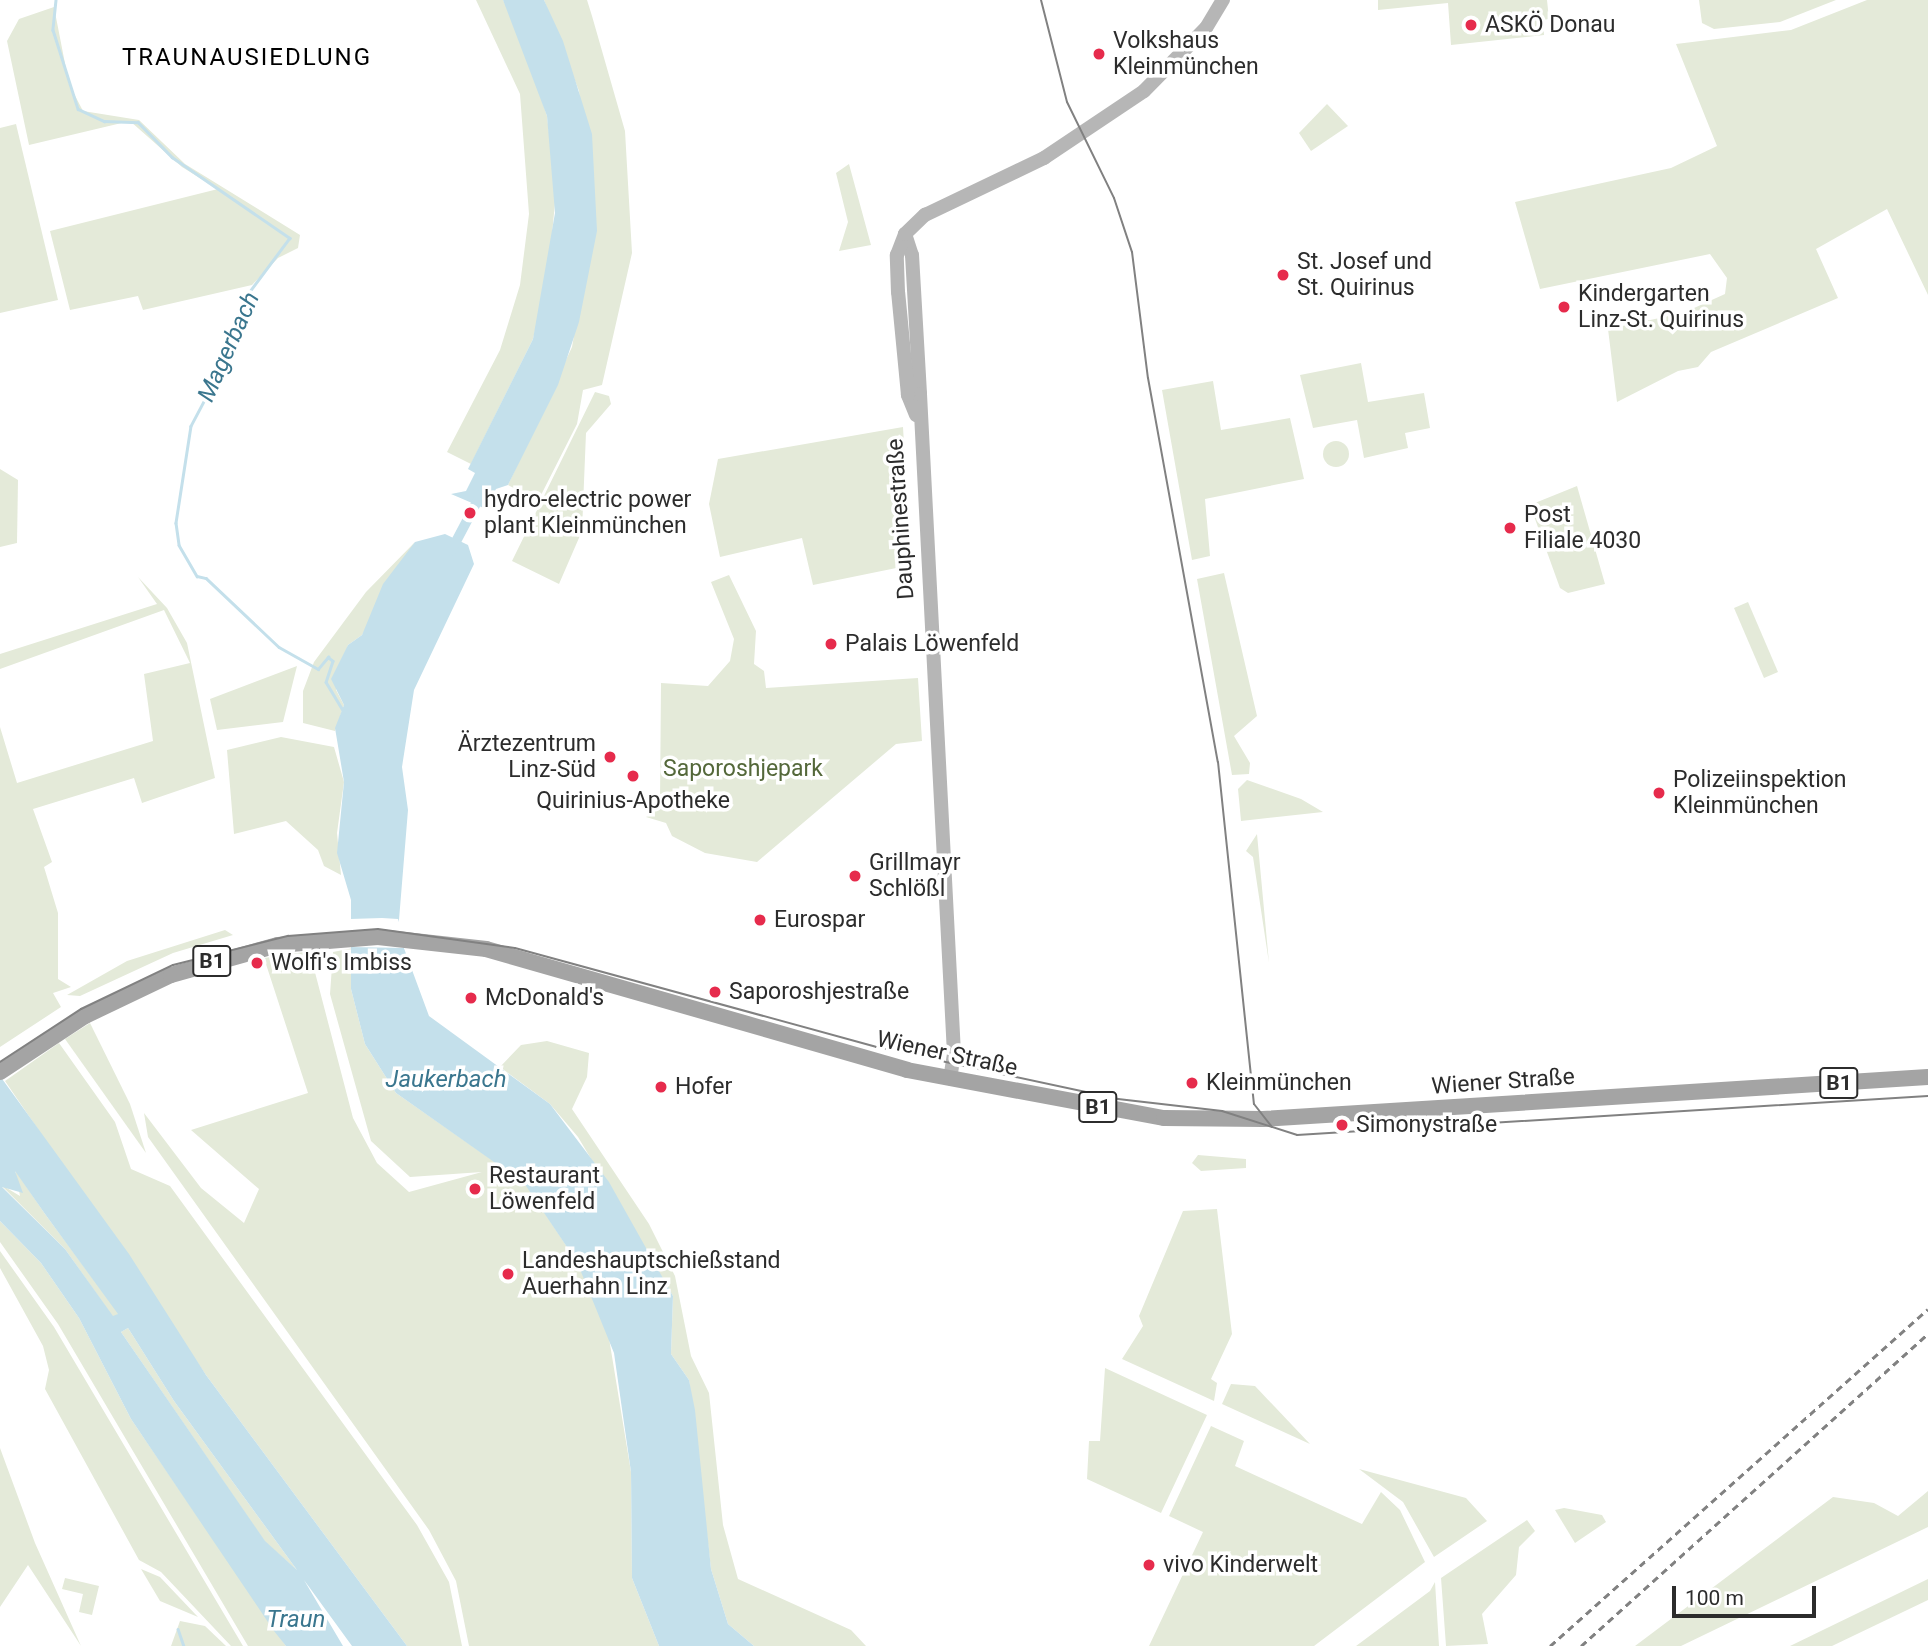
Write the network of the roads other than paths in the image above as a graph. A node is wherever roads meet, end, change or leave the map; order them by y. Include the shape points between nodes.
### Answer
1 (1223, 0) edge
2 (0, 1072) edge
3 (1928, 1077) edge
4 (950, 1079) junction

1 - 4 main road, Dauphinestraße via 1206,28 1144,91 1057,150 925,215 905,234 912,255 917,416 954,1043
2 - 4 main road, Wiener Straße / B1 via 85,1016 204,963 348,937 410,939 514,956 683,1010
3 - 4 main road, Wiener Straße / B1 via 1205,1121

